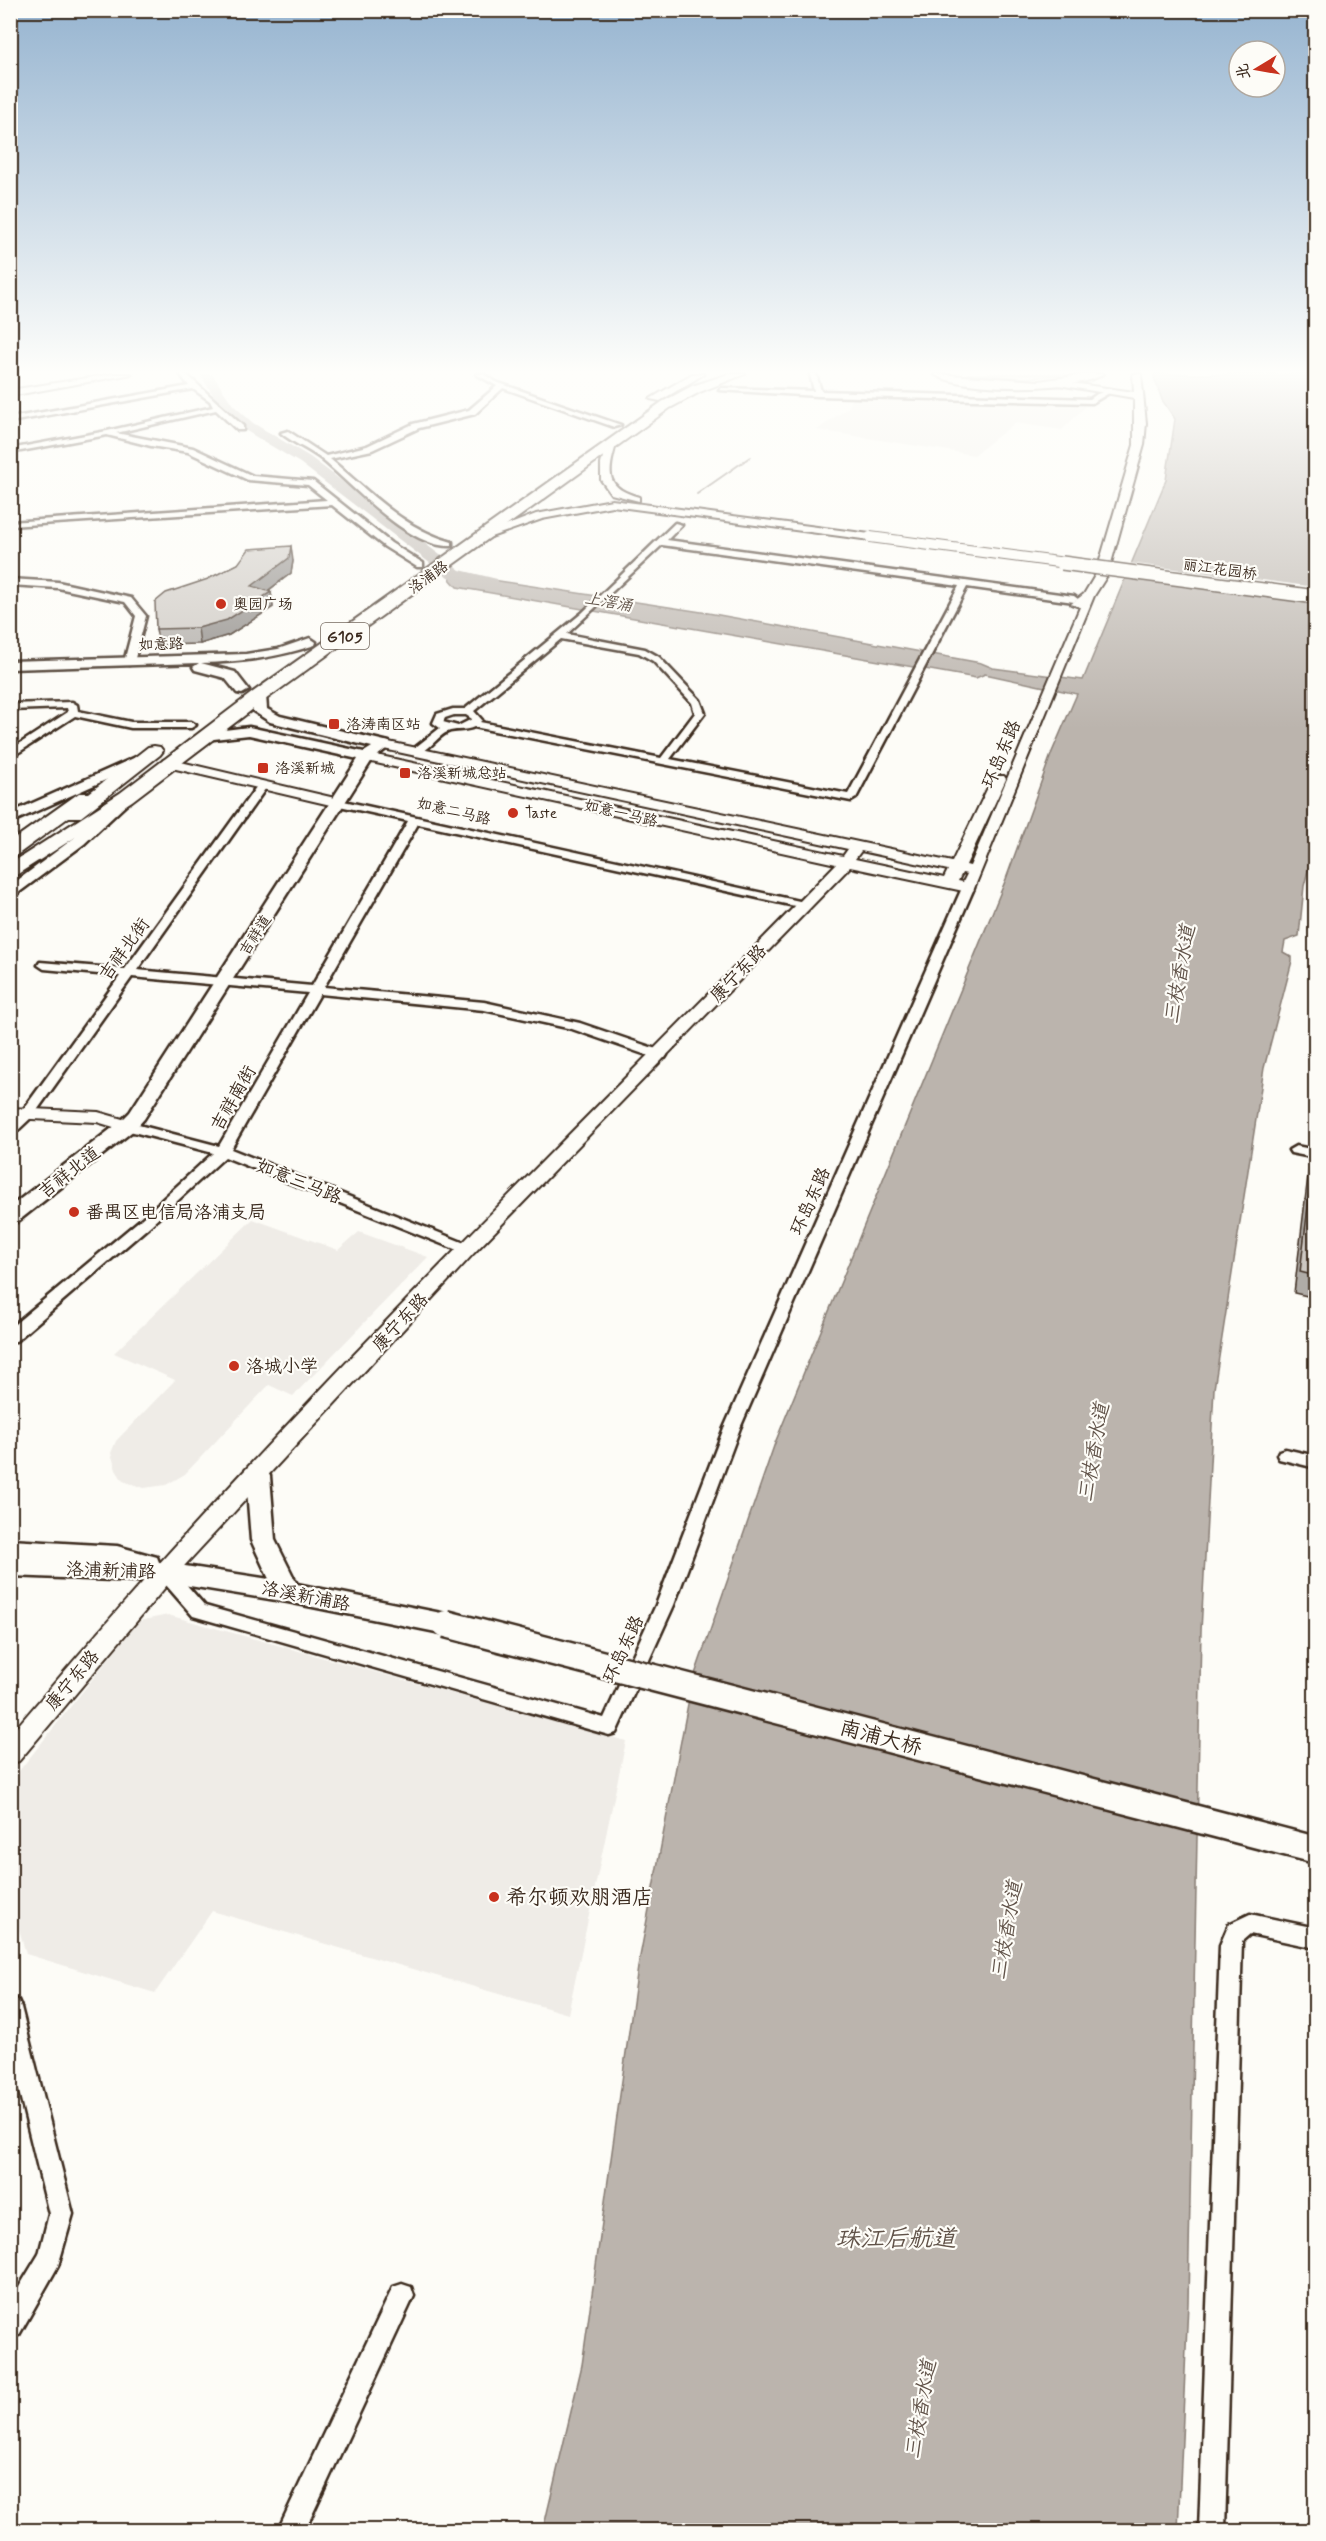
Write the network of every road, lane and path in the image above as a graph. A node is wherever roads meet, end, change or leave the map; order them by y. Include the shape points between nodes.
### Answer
1 (322, 493) edge
2 (364, 493) edge
3 (527, 493) edge
4 (545, 493) edge
5 (616, 493) edge
6 (1125, 493) edge
7 (334, 502) junction
8 (10, 524) edge
9 (678, 525) dead end
10 (871, 535) junction
11 (484, 536) junction
12 (661, 542) junction
13 (445, 553) junction
14 (425, 570) junction
15 (10, 582) edge
16 (964, 584) junction
17 (1316, 595) edge
18 (1074, 599) dead end
19 (560, 636) junction
20 (310, 642) junction
21 (129, 662) junction
22 (10, 665) edge
23 (10, 672) edge
24 (242, 690) junction
25 (1044, 690) junction
26 (260, 696) junction
27 (10, 707) edge
28 (467, 712) junction
29 (73, 713) junction
30 (474, 724) junction
31 (447, 728) junction
32 (198, 730) junction
33 (384, 745) junction
34 (416, 752) junction
35 (151, 754) junction
36 (10, 755) edge
37 (368, 757) junction
38 (664, 761) junction
39 (168, 763) junction
40 (263, 785) junction
41 (126, 797) junction
42 (339, 803) junction
43 (10, 819) edge
44 (415, 819) junction
45 (857, 847) junction
46 (10, 851) edge
47 (10, 859) edge
48 (844, 863) junction
49 (957, 868) junction
50 (974, 871) junction
51 (10, 873) edge
52 (10, 882) edge
53 (949, 884) junction
54 (968, 888) junction
55 (10, 894) edge
56 (804, 905) junction
57 (44, 965) dead end
58 (128, 973) junction
59 (225, 981) junction
60 (317, 990) junction
61 (660, 1055) junction
62 (16, 1120) edge
63 (127, 1126) junction
64 (1296, 1149) dead end
65 (223, 1151) junction
66 (1316, 1154) edge
67 (10, 1217) edge
68 (467, 1249) junction
69 (10, 1337) edge
70 (1285, 1455) dead end
71 (1316, 1462) edge
72 (258, 1476) junction
73 (10, 1549) edge
74 (10, 1566) edge
75 (165, 1572) junction
76 (288, 1592) junction
77 (446, 1624) joint
78 (10, 1753) edge
79 (1316, 1850) edge
80 (1316, 1938) edge
81 (11, 2016) edge
82 (402, 2296) dead end
83 (10, 2326) edge
84 (291, 2530) edge
85 (1212, 2530) edge

1 - 7 street
2 - 13 street via 401,525 435,541
3 - 13 highway, 洛浦路 / G105
4 - 11 highway, 洛浦路 / G105
5 - 10 street via 641,500
6 - 25 street via 1101,574
7 - 8 street
7 - 14 street
9 - 12 street
10 - 11 street via 612,503 540,516
10 - 17 street, 丽江花园桥, bridge
11 - 13 highway, 洛浦路 / G105
12 - 16 street
12 - 19 street
13 - 14 highway, 洛浦路 / G105
14 - 20 highway, 洛浦路 / G105
14 - 26 highway, 洛浦路 / G105
15 - 21 street via 58,585 128,600 141,616
16 - 18 street
16 - 38 street via 851,798
19 - 28 street
19 - 38 street via 642,651 656,659 697,702 700,713
20 - 21 main road, 如意路 via 258,656
20 - 24 highway, 洛浦路 / G105
21 - 22 main road, 如意路
23 - 24 main road, 如意路 via 197,667 230,675
24 - 32 highway, 洛浦路 / G105
25 - 49 street, 环岛东路
25 - 50 street, 环岛东路
26 - 32 highway, 洛浦路 / G105
26 - 33 main road, 如意一马路 via 260,711 275,719
27 - 29 street via 72,705
28 - 30 street via 476,717
28 - 31 street via 441,716 438,723
29 - 32 street via 131,724
29 - 36 street
30 - 31 street
30 - 38 street
31 - 34 street
32 - 35 highway, 洛浦路 / G105
32 - 37 main road, 如意一马路 via 249,731
32 - 39 highway, 洛浦路 / G105
33 - 34 street, 如意一马路
33 - 37 main road, 吉祥道
34 - 45 street, 如意一马路
35 - 43 main road, 洛浦路
35 - 46 highway
35 - 47 highway, 洛浦路 / G105
37 - 42 main road, 吉祥道
37 - 48 street, 如意一马路
39 - 40 street, 如意二马路
39 - 41 highway, 洛浦路 / G105
40 - 42 street, 如意二马路
40 - 58 street, 吉祥北街
41 - 51 highway, 洛浦路 / G105
41 - 52 highway
41 - 55 main road, 洛浦路 via 79,841
42 - 44 street, 如意二马路
42 - 59 main road, 吉祥道
44 - 56 street, 如意二马路
44 - 60 street, 吉祥南街
45 - 48 street, 康宁东路
45 - 49 street, 如意一马路
48 - 53 street, 如意一马路
48 - 56 street, 康宁东路
49 - 50 street, 如意一马路
49 - 53 street, 环岛东路
50 - 54 street, 环岛东路
53 - 54 street, 如意一马路
54 - 75 street, 环岛东路 via 732,1428 665,1605 609,1727 199,1611
56 - 61 street, 康宁东路
57 - 58 street
58 - 59 street
58 - 62 street, 吉祥北街
59 - 60 street
59 - 63 main road, 吉祥道 via 147,1102
60 - 61 street via 484,1006 575,1026
60 - 65 street, 吉祥南街
61 - 68 street, 康宁东路
62 - 63 street, 如意三马路
63 - 65 street, 如意三马路
63 - 67 main road, 吉祥北道
64 - 66 street
65 - 68 street, 如意三马路
65 - 69 street, 吉祥南街
68 - 72 street, 康宁东路
70 - 71 street
72 - 75 street, 康宁东路
72 - 76 main road via 263,1540
73 - 75 main road, 洛浦新浦路 via 117,1555 139,1559
74 - 75 main road, 洛浦新浦路
75 - 76 main road, 洛溪新浦路
75 - 78 street, 康宁东路
76 - 77 main road, 洛溪新浦路
77 - 79 main road, 南浦大桥, bridge
80 - 85 street via 1250,1924 1233,1933
81 - 83 street via 61,2214 50,2258
82 - 84 street

